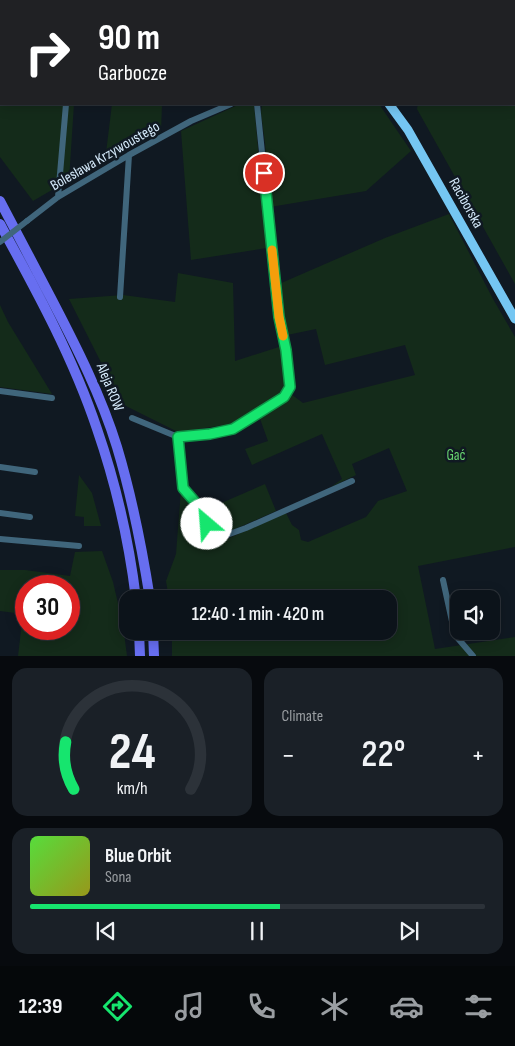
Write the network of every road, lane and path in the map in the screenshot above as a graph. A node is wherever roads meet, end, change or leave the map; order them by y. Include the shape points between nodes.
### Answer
1 (66, 105) edge
2 (230, 105) edge
3 (257, 105) edge
4 (390, 105) edge
5 (129, 155) junction
6 (58, 197) junction
7 (0, 201) edge
8 (0, 224) edge
9 (0, 242) edge
10 (120, 297) dead end
11 (515, 319) edge
12 (0, 391) edge
13 (52, 398) dead end
14 (132, 418) dead end
15 (178, 437) junction
16 (0, 467) edge
17 (35, 472) dead end
18 (352, 481) dead end
19 (0, 513) edge
20 (30, 516) dead end
21 (0, 539) edge
22 (79, 546) dead end
23 (443, 580) dead end
24 (135, 590) edge
25 (149, 590) edge
26 (139, 640) edge
27 (153, 640) edge
28 (140, 656) edge
29 (154, 656) edge
30 (473, 656) edge

1 - 6 street
2 - 5 street, Bolesława Krzywoustego via 191,121
3 - 15 street via 279,317 290,387 284,397 233,429
4 - 11 main road, Raciborska via 418,147
5 - 6 street, Bolesława Krzywoustego
5 - 10 street
6 - 9 street, Bolesława Krzywoustego, bridge
7 - 25 main road, Aleja ROW via 68,330 104,409 131,500
8 - 24 main road, Aleja ROW via 56,330 97,428 125,530
12 - 13 street
14 - 15 street
15 - 18 street via 183,488 217,536 246,528
16 - 17 street
19 - 20 street
21 - 22 street
23 - 30 street via 455,635
26 - 28 main road
27 - 29 main road

